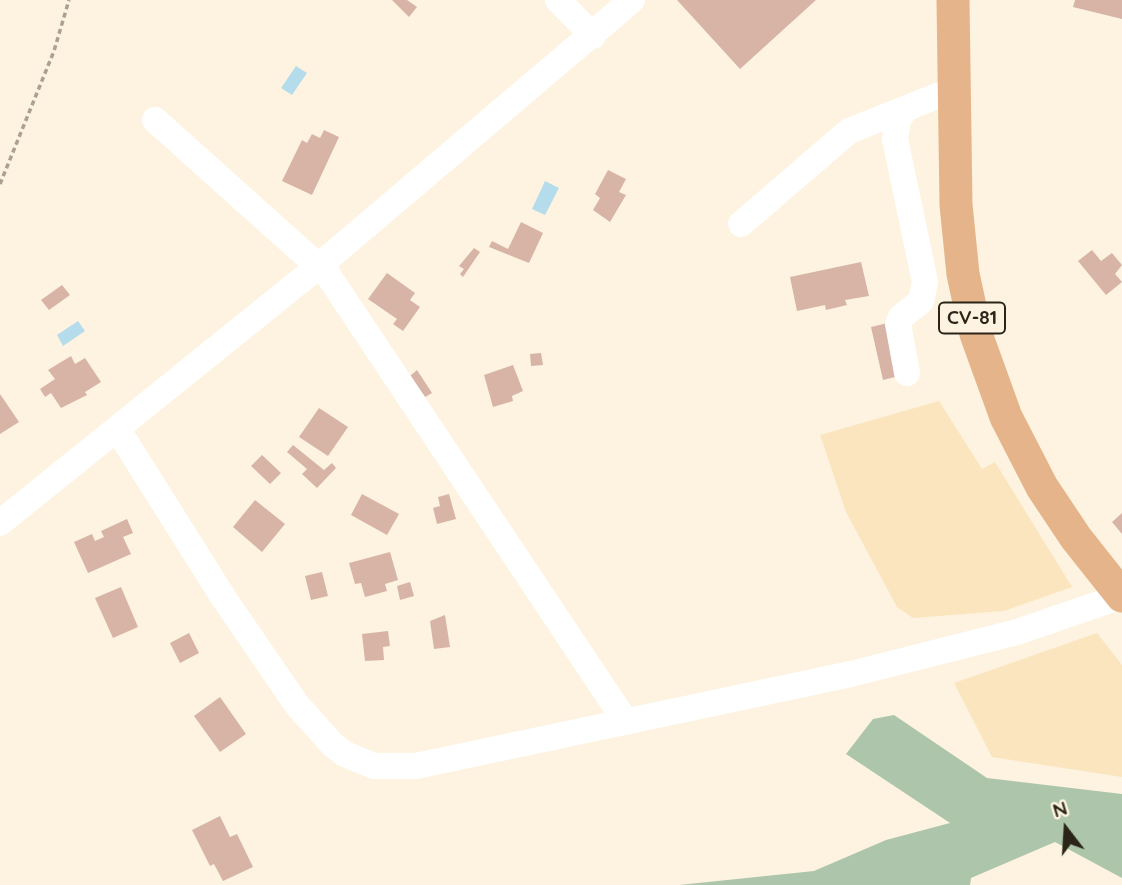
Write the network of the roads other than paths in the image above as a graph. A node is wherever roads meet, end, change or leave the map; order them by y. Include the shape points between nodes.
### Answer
1 (558, 0) edge
2 (632, 0) edge
3 (953, 0) edge
4 (593, 36) junction
5 (952, 95) junction
6 (905, 109) junction
7 (155, 120) dead end
8 (741, 224) dead end
9 (320, 265) junction
10 (907, 373) dead end
11 (118, 430) junction
12 (0, 523) edge
13 (1122, 596) edge
14 (626, 722) junction

1 - 4 lane
2 - 4 lane
3 - 5 main road, CV-81
4 - 9 lane
5 - 6 lane
5 - 13 main road, CV-81 via 958,239 983,357 1006,417 1042,486
6 - 8 lane via 836,140
6 - 10 lane via 895,139 925,282 921,301 898,324
7 - 9 lane
9 - 11 lane
9 - 14 lane
11 - 12 lane
11 - 14 lane via 297,705 345,754 374,766 416,766
13 - 14 lane via 966,645

